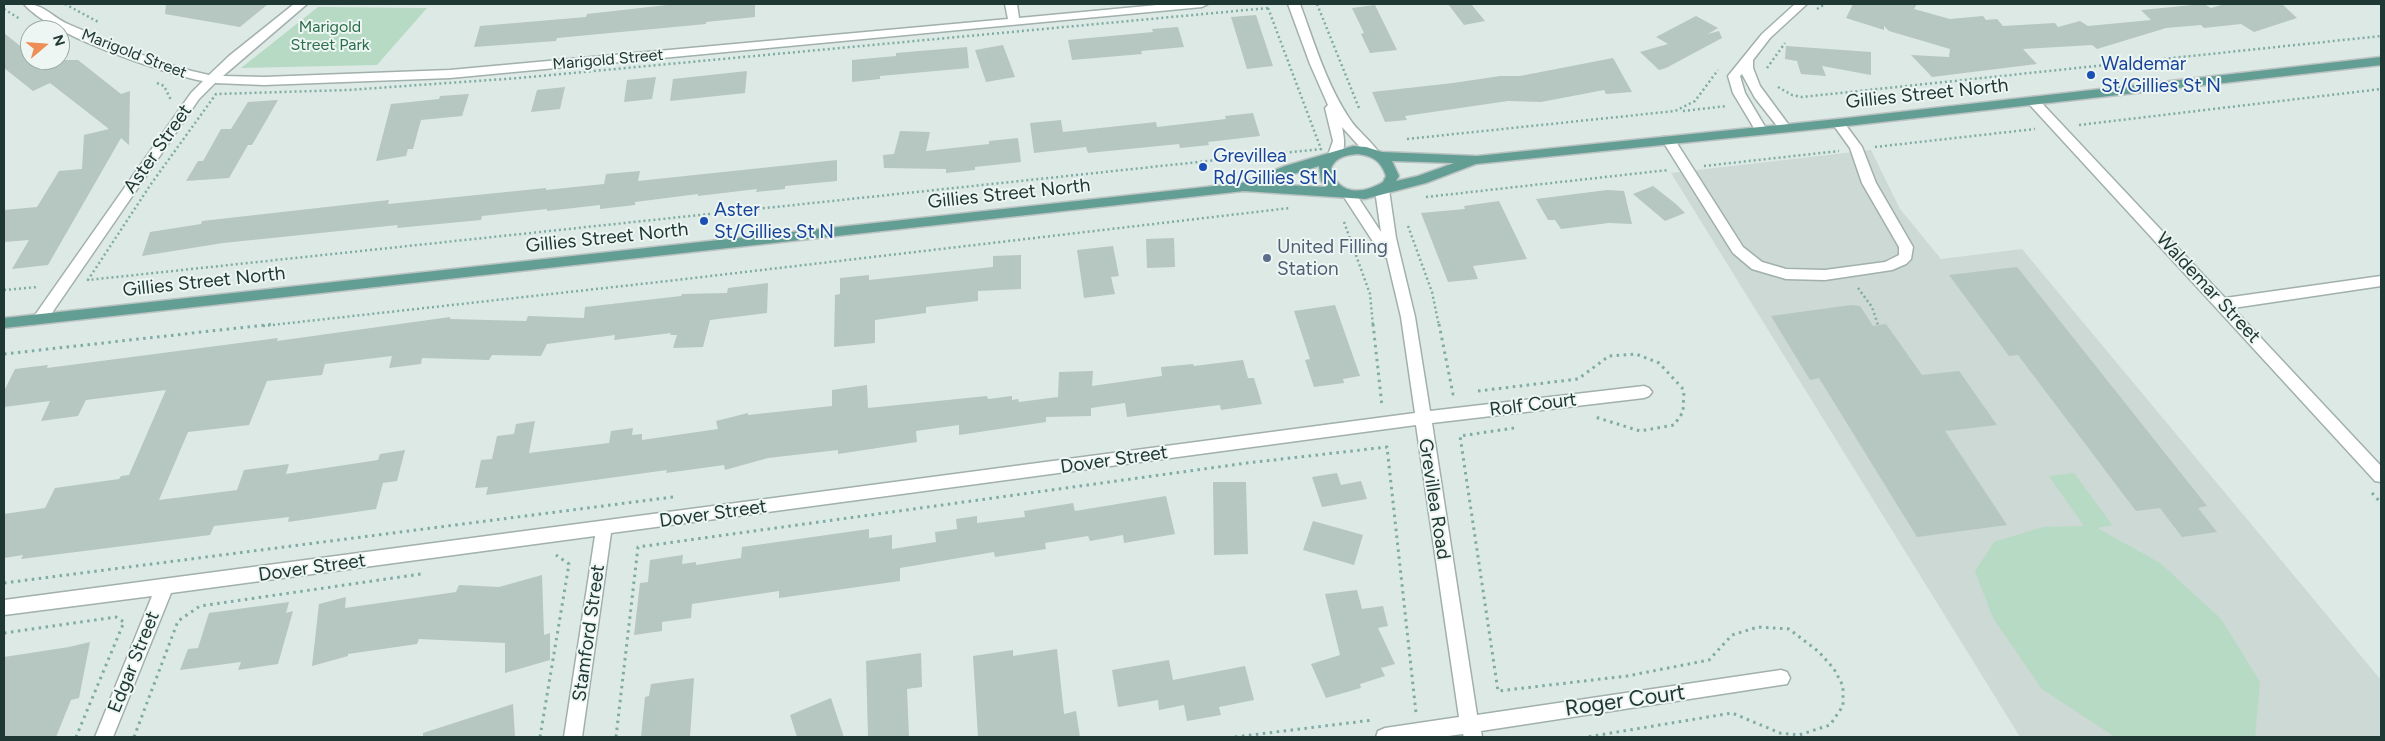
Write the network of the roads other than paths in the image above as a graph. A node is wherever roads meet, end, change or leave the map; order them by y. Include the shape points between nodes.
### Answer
1 (30, 4) edge
2 (301, 4) edge
3 (1011, 4) edge
4 (1202, 4) edge
5 (1294, 4) edge
6 (1801, 4) edge
7 (1014, 21) junction
8 (1747, 60) junction
9 (2381, 61) edge
10 (210, 80) junction
11 (1326, 85) junction
12 (2033, 101) junction
13 (1838, 123) junction
14 (1785, 128) junction
15 (1761, 130) junction
16 (1668, 140) junction
17 (1376, 155) junction
18 (1333, 156) junction
19 (1477, 160) junction
20 (1244, 187) junction
21 (1384, 189) junction
22 (1346, 193) junction
23 (1393, 262) junction
24 (2381, 281) edge
25 (2222, 304) junction
26 (40, 319) junction
27 (4, 323) edge
28 (1644, 392) dead end
29 (1422, 418) junction
30 (2381, 476) edge
31 (604, 528) junction
32 (164, 588) junction
33 (4, 608) edge
34 (1782, 678) dead end
35 (1471, 731) edge
36 (104, 737) edge
37 (573, 737) edge
38 (1385, 737) edge

1 - 10 street, Marigold Street via 60,25 129,55 175,72
2 - 10 street, Aster Street
3 - 7 street
4 - 7 street, Marigold Street
5 - 11 street
6 - 8 street via 1766,36
7 - 10 street, Marigold Street via 450,74 288,81
8 - 14 street via 1751,81
8 - 15 street via 1735,74 1734,82
9 - 12 main road, Gillies Street North
10 - 26 street, Aster Street via 191,102
11 - 17 street via 1347,126
11 - 18 street via 1339,141
12 - 13 main road, Gillies Street North
12 - 25 street, Waldemar Street
13 - 14 main road, Gillies Street North
13 - 16 street via 1857,150 1869,183 1904,240 1906,256 1902,261 1887,267 1804,276 1757,266 1738,250
14 - 15 main road, Gillies Street North
15 - 16 main road, Gillies Street North
16 - 19 main road, Gillies Street North
17 - 18 main road, Gillies Street North via 1352,150
17 - 19 main road, Gillies Street North
17 - 21 main road via 1387,162 1392,173 1391,181
18 - 20 main road, Gillies Street North
18 - 22 main road via 1325,164 1325,176 1333,187
19 - 21 main road, Gillies Street North
20 - 22 main road, Gillies Street North
20 - 26 main road, Gillies Street North
21 - 22 main road, Gillies Street North via 1363,195
21 - 23 street, Grevillea Road via 1385,221
22 - 23 street, Grevillea Road
23 - 29 street, Grevillea Road via 1408,317
24 - 25 street
25 - 30 street, Waldemar Street
26 - 27 main road, Gillies Street North
28 - 29 street, Rolf Court
29 - 31 street, Dover Street
29 - 35 street, Grevillea Road
31 - 32 street, Dover Street
31 - 37 street, Stamford Street
32 - 33 street, Dover Street
32 - 36 street, Edgar Street
34 - 35 street, Roger Court
35 - 38 street, Roger Court

